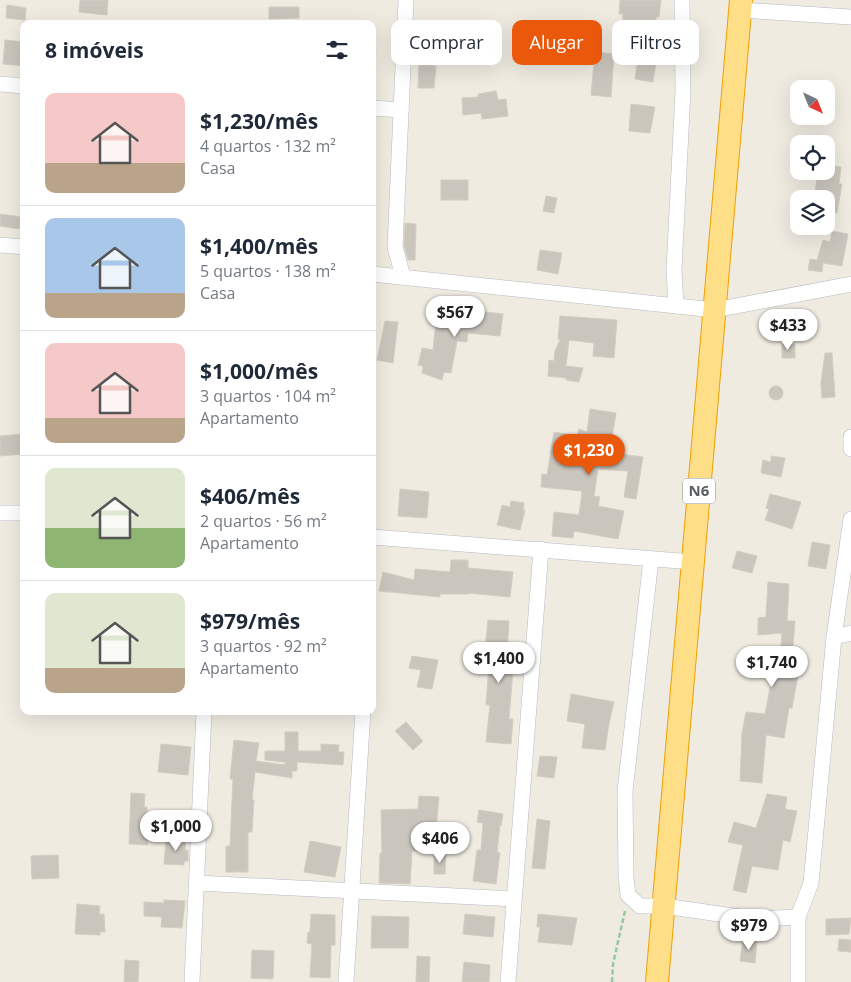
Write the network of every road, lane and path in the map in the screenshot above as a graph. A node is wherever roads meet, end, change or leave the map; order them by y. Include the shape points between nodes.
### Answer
1 (406, 0) edge
2 (682, 0) edge
3 (741, 5) edge
4 (851, 17) edge
5 (0, 84) edge
6 (20, 86) edge
7 (376, 108) edge
8 (401, 110) junction
9 (0, 245) edge
10 (20, 247) edge
11 (376, 274) edge
12 (403, 276) junction
13 (851, 284) edge
14 (676, 306) junction
15 (715, 310) junction
16 (851, 437) edge
17 (851, 449) edge
18 (0, 513) edge
19 (20, 513) edge
20 (851, 520) edge
21 (376, 537) edge
22 (541, 549) junction
23 (651, 559) junction
24 (693, 562) junction
25 (851, 633) edge
26 (834, 636) junction
27 (204, 715) edge
28 (363, 715) edge
29 (198, 883) junction
30 (352, 890) junction
31 (628, 894) junction
32 (514, 899) junction
33 (664, 906) junction
34 (798, 917) junction
35 (192, 982) edge
36 (346, 982) edge
37 (508, 982) edge
38 (612, 982) edge
39 (657, 982) edge
40 (798, 982) edge

1 - 8 street
2 - 14 street via 683,91 674,270
3 - 4 street
3 - 15 highway, N6
5 - 6 street
7 - 8 street
8 - 12 street via 395,247
9 - 10 street
11 - 12 street
12 - 14 street
13 - 15 street
14 - 15 street
15 - 24 highway, N6
16 - 17 street
18 - 19 street
20 - 26 street
21 - 22 street via 489,548
22 - 23 street
22 - 32 street
23 - 24 street
23 - 31 street via 625,790
24 - 33 highway, N6
25 - 26 street
26 - 34 street via 811,883
27 - 29 street
28 - 30 street
29 - 30 street
29 - 35 street
30 - 32 street
30 - 36 street
31 - 33 street via 640,906
31 - 38 path
32 - 37 street
33 - 34 street via 754,919
33 - 39 highway, N6
34 - 40 street

